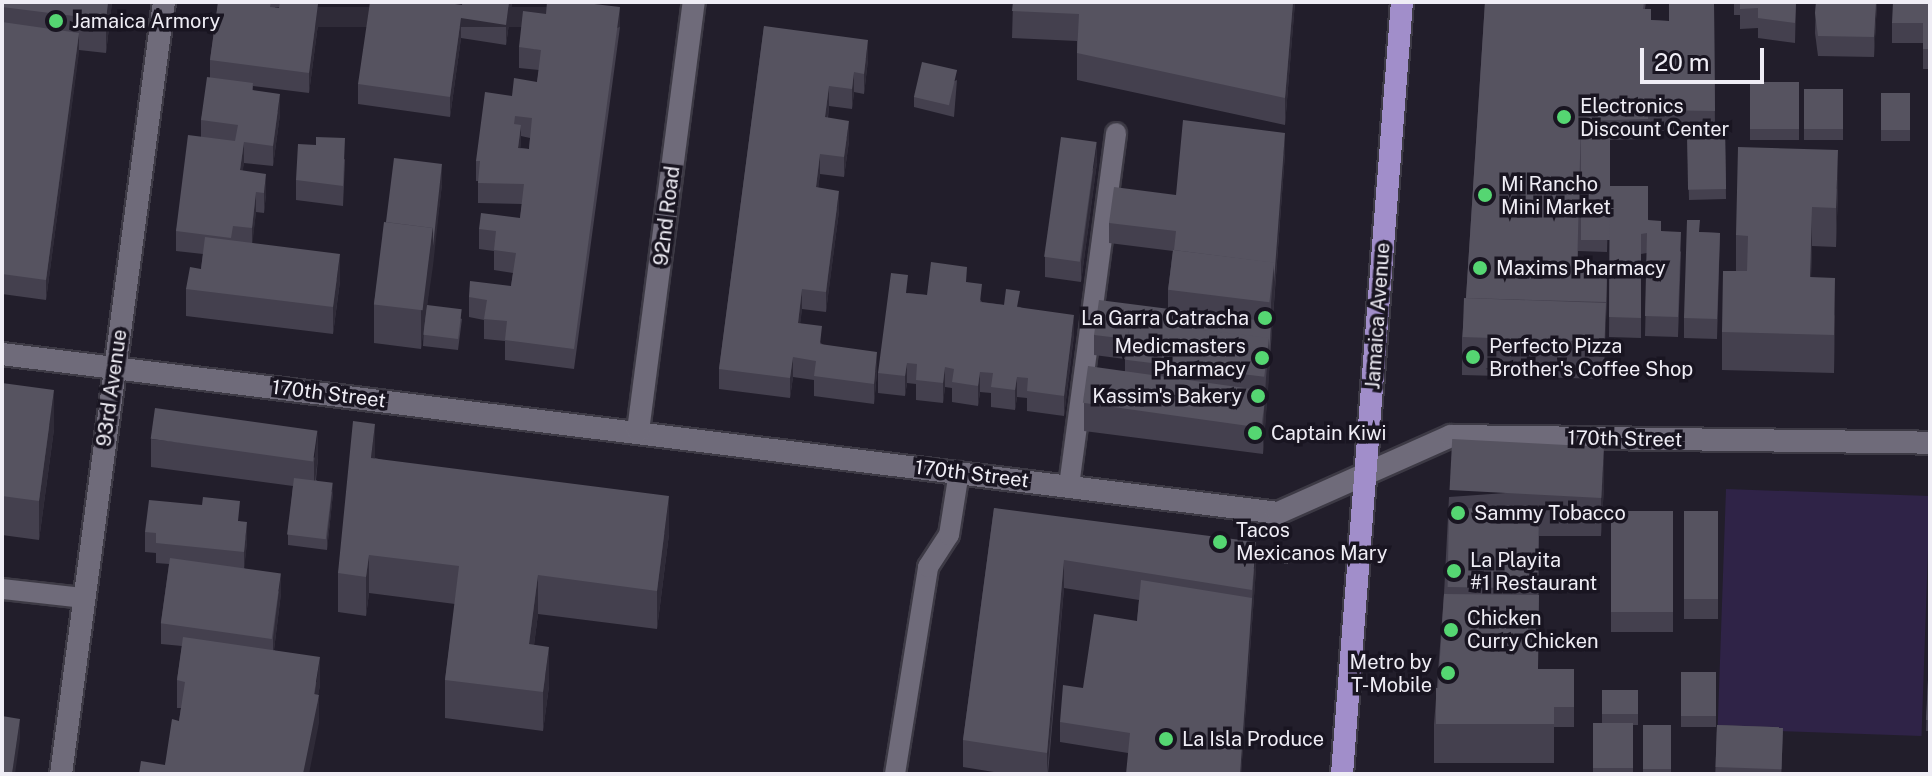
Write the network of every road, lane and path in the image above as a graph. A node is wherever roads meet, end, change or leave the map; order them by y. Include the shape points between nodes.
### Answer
1 (164, 2) edge
2 (694, 2) edge
3 (1402, 2) edge
4 (1116, 133) dead end
5 (2, 354) edge
6 (114, 368) junction
7 (638, 431) junction
8 (1930, 443) edge
9 (959, 472) junction
10 (1366, 474) junction
11 (1069, 486) junction
12 (1276, 547) dead end
13 (1292, 561) dead end
14 (2, 589) edge
15 (84, 598) junction
16 (61, 774) edge
17 (895, 774) edge
18 (1342, 774) edge

1 - 6 street, 93rd Avenue
2 - 7 street, 92nd Road
3 - 10 main road, Jamaica Avenue
4 - 11 lane
5 - 6 street, 170th Street
6 - 7 street, 170th Street
6 - 15 street, 93rd Avenue
7 - 9 street, 170th Street
8 - 10 street, 170th Street via 1451,436
9 - 11 street, 170th Street
9 - 17 lane via 949,535 928,567
10 - 11 street, 170th Street via 1278,513
10 - 18 main road, Jamaica Avenue
12 - 13 path via 1276,560
14 - 15 lane
15 - 16 street, 93rd Avenue

